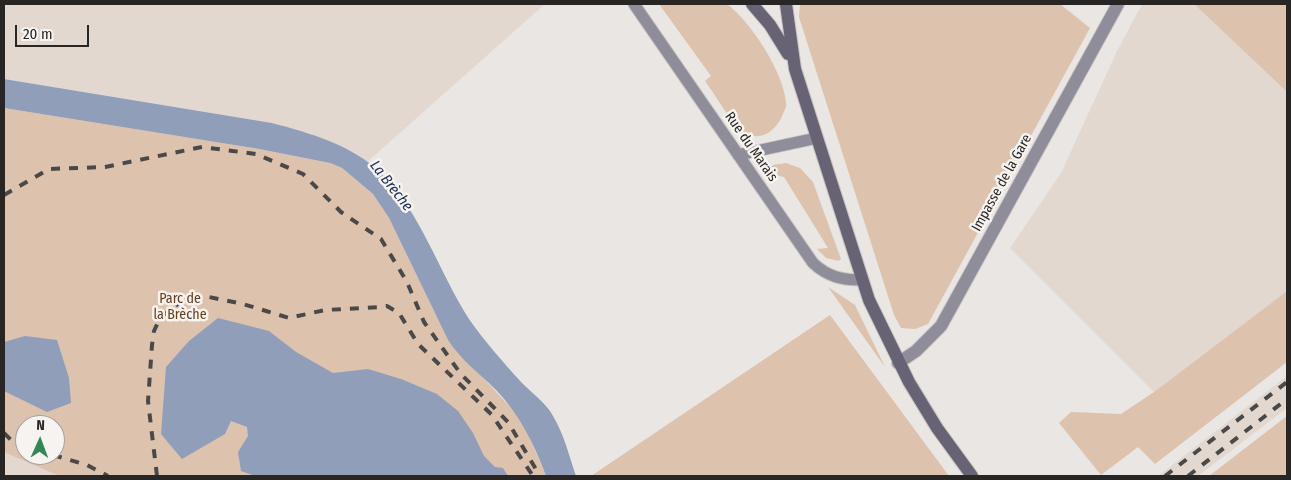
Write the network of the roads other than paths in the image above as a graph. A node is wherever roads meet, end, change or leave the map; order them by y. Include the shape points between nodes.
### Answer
1 (634, 4) edge
2 (752, 4) edge
3 (786, 4) edge
4 (1118, 4) edge
5 (795, 69) junction
6 (817, 138) junction
7 (738, 155) junction
8 (862, 280) junction
9 (898, 363) junction
10 (972, 476) edge

1 - 7 lane, Rue du Marais
2 - 5 street via 782,42
3 - 5 street
4 - 9 street, Impasse de la Gare via 941,326 916,351
5 - 6 street
6 - 7 lane
6 - 8 street
7 - 8 lane, Rue du Marais via 813,263 842,280
8 - 9 street
9 - 10 street via 937,428

